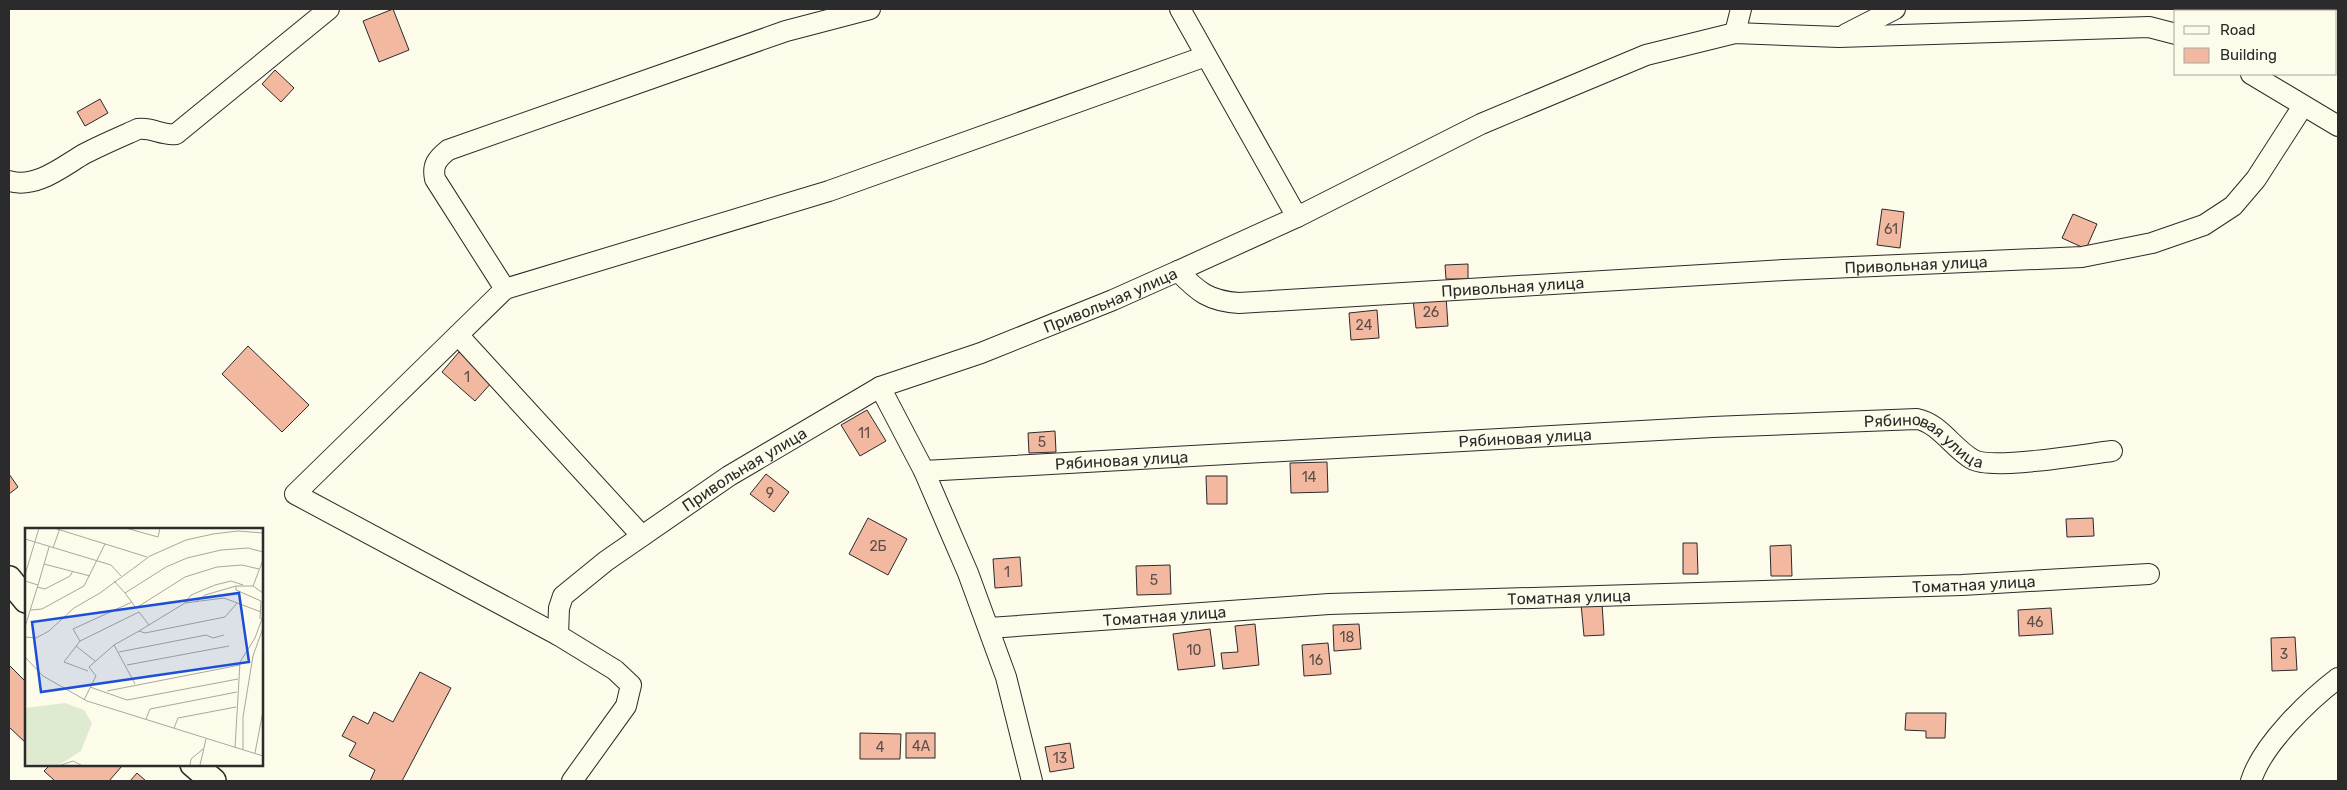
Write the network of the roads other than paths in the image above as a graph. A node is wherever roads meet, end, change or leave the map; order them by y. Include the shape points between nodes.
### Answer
1 (329, 9) edge
2 (870, 9) edge
3 (1180, 9) edge
4 (1741, 9) edge
5 (1895, 9) edge
6 (1734, 33) junction
7 (2174, 33) edge
8 (1840, 37) junction
9 (1206, 56) junction
10 (2253, 75) edge
11 (2302, 106) junction
12 (2338, 126) edge
13 (9, 181) edge
14 (1296, 218) junction
15 (1178, 271) junction
16 (505, 289) junction
17 (458, 335) junction
18 (880, 387) junction
19 (2112, 451) dead end
20 (924, 471) junction
21 (642, 536) junction
22 (2149, 574) dead end
23 (9, 579) edge
24 (25, 599) edge
25 (989, 628) junction
26 (558, 635) junction
27 (2338, 678) edge
28 (195, 765) edge
29 (213, 781) edge
30 (572, 781) edge
31 (1032, 781) edge
32 (2251, 781) edge

1 - 13 street via 176,134 138,129 85,154 58,171 25,183
2 - 16 street via 786,31 448,150 434,165 435,179
3 - 9 street
4 - 6 street
5 - 8 street
6 - 8 street
6 - 14 street via 1646,55 1481,124
7 - 8 street via 2149,27
9 - 14 street
9 - 16 street via 829,192
10 - 11 street
11 - 12 street
11 - 15 street, Привольная улица via 2256,179 2233,206 2204,225 2152,243 2082,256 1784,270 1239,303 1205,296
14 - 15 street
15 - 18 street, Привольная улица via 981,353
16 - 17 street
17 - 21 street
17 - 26 street via 295,494
18 - 20 street
18 - 21 street, Привольная улица via 728,476
19 - 20 street, Рябиновая улица via 1988,464 1972,460 1930,424 1917,419
20 - 25 street
21 - 26 street, Привольная улица via 564,596 559,608
22 - 25 street, Томатная улица via 1962,585 1329,604
23 - 24 main road
25 - 31 street via 1006,677
26 - 30 street via 615,670 631,685 626,706
27 - 32 street via 2314,696 2260,758
28 - 29 main road

